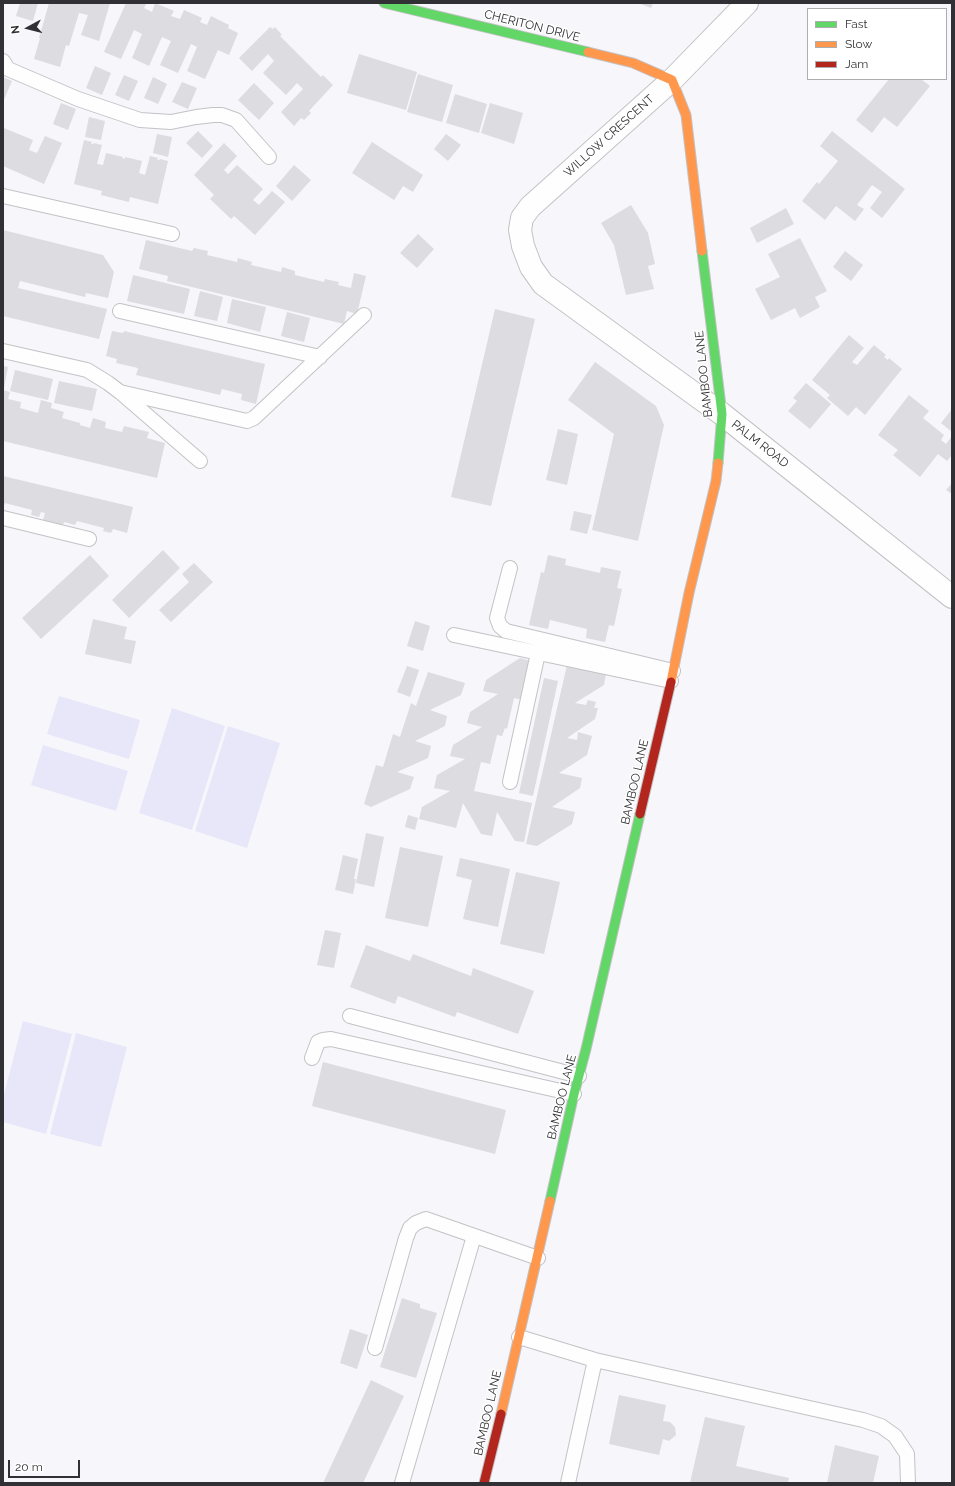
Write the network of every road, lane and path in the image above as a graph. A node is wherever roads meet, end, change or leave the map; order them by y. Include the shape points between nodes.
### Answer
1 (384, 3) edge
2 (747, 3) edge
3 (3, 61) edge
4 (672, 80) junction
5 (269, 157) dead end
6 (3, 196) edge
7 (172, 234) dead end
8 (543, 284) joint
9 (120, 311) dead end
10 (364, 315) dead end
11 (3, 351) edge
12 (320, 357) junction
13 (120, 392) junction
14 (722, 414) junction
15 (200, 462) dead end
16 (3, 518) edge
17 (89, 539) dead end
18 (510, 568) dead end
19 (952, 596) edge
20 (454, 635) dead end
21 (538, 653) junction
22 (672, 676) junction
23 (510, 782) dead end
24 (350, 1016) dead end
25 (312, 1058) dead end
26 (579, 1076) junction
27 (574, 1094) junction
28 (474, 1236) junction
29 (538, 1258) junction
30 (518, 1337) junction
31 (375, 1348) dead end
32 (595, 1360) junction
33 (402, 1483) edge
34 (484, 1483) edge
35 (568, 1483) edge
36 (908, 1483) edge

1 - 4 street, CHERITON DRIVE via 633,63
2 - 4 street, WILLOW CRESCENT
3 - 5 lane via 8,69 78,100 140,120 171,122 213,115 236,120
4 - 8 street, WILLOW CRESCENT via 530,207 522,218 520,230 523,246 531,267
4 - 14 street, BAMBOO LANE via 686,115
6 - 7 lane
8 - 14 street, PALM ROAD
9 - 12 lane
10 - 12 lane
11 - 13 lane via 87,370
12 - 13 lane via 254,418 247,421
13 - 15 lane
14 - 19 street, PALM ROAD
14 - 22 street, BAMBOO LANE via 716,481
16 - 17 lane
18 - 22 lane via 497,618 500,626 506,631
20 - 21 lane
21 - 22 lane
21 - 23 lane
22 - 26 street, BAMBOO LANE
24 - 26 lane
25 - 27 lane via 318,1042 331,1039
26 - 27 street, BAMBOO LANE
27 - 29 street, BAMBOO LANE
28 - 29 lane
28 - 31 lane via 426,1219 410,1228
28 - 33 lane
29 - 30 street, BAMBOO LANE
30 - 32 lane
30 - 34 street, BAMBOO LANE
32 - 35 lane
32 - 36 lane via 881,1426 895,1436 906,1454

